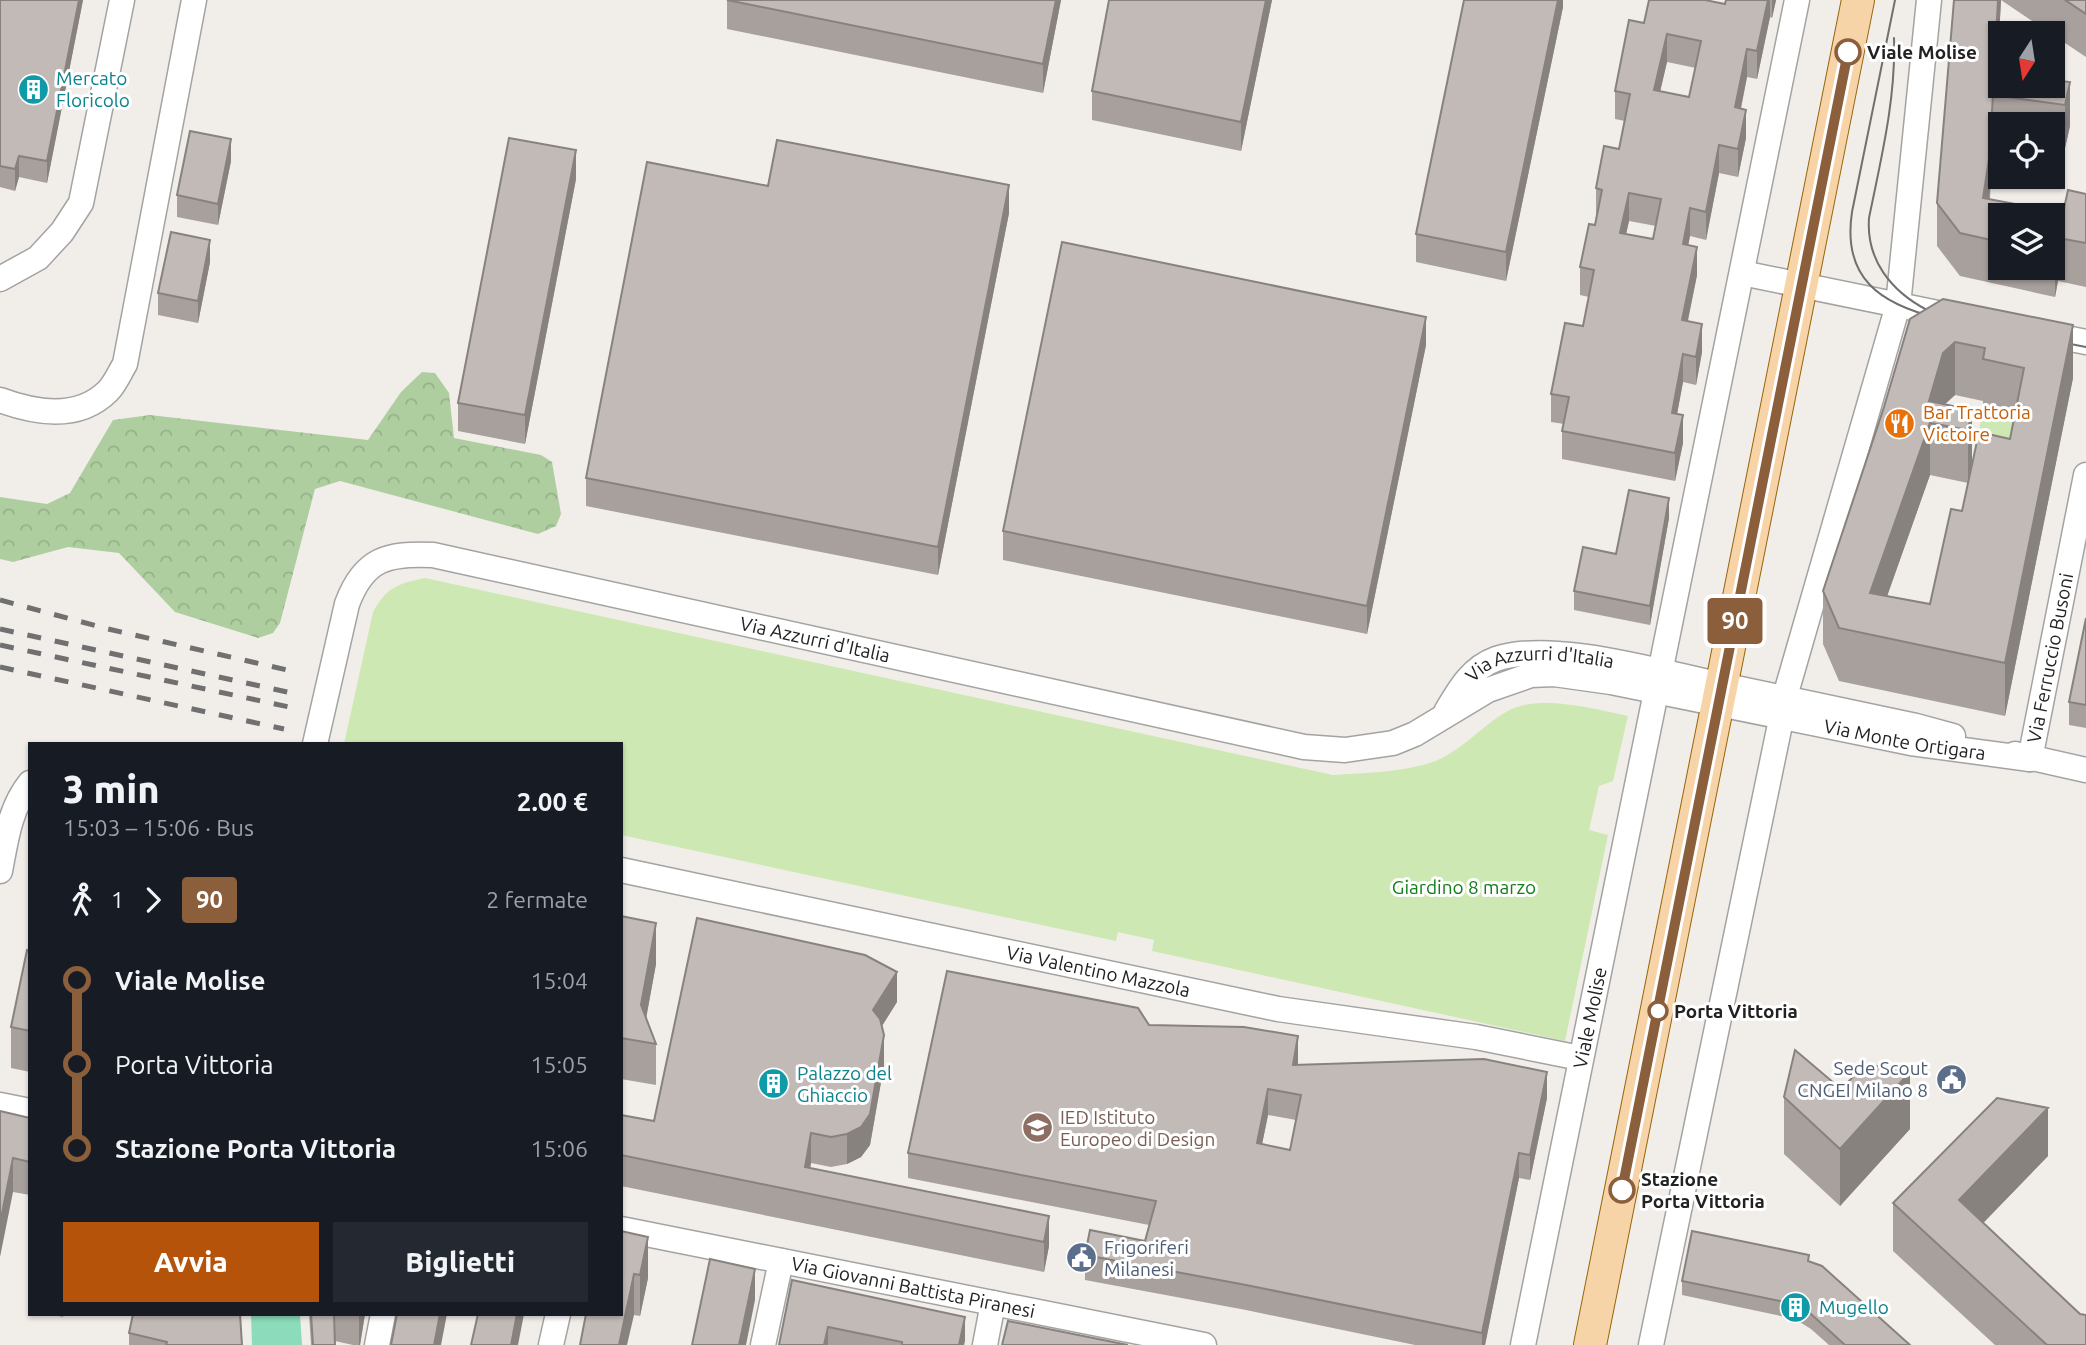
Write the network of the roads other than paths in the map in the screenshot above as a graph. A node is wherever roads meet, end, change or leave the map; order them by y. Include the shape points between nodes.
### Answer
1 (122, 0) edge
2 (194, 0) edge
3 (1797, 0) edge
4 (1858, 0) edge
5 (1929, 0) edge
6 (1742, 274) junction
7 (0, 279) edge
8 (1802, 285) junction
9 (1898, 305) junction
10 (1953, 316) junction
11 (1979, 321) edge
12 (2019, 329) edge
13 (2086, 342) edge
14 (1879, 371) junction
15 (0, 400) edge
16 (2086, 475) edge
17 (1659, 682) junction
18 (1721, 695) junction
19 (1784, 708) junction
20 (315, 742) edge
21 (2030, 759) junction
22 (2086, 771) edge
23 (28, 785) edge
24 (0, 870) edge
25 (623, 870) edge
26 (1580, 1058) junction
27 (0, 1105) edge
28 (28, 1111) edge
29 (623, 1229) edge
30 (781, 1261) junction
31 (993, 1303) junction
32 (383, 1316) edge
33 (558, 1316) edge
34 (377, 1345) edge
35 (551, 1345) edge
36 (763, 1345) edge
37 (985, 1345) edge
38 (1204, 1345) edge
39 (1523, 1345) edge
40 (1590, 1345) edge
41 (1651, 1345) edge

1 - 7 street via 81,203 38,258
2 - 15 street via 125,363 108,391 87,405 61,413 25,409
3 - 6 street, Viale Molise
4 - 8 main road
5 - 9 street
6 - 8 street
6 - 17 street, Viale Molise
8 - 9 street
8 - 18 main road
9 - 10 street
9 - 14 street
10 - 11 street
10 - 14 street
12 - 13 street
14 - 19 street
16 - 21 street, Via Ferruccio Busoni
17 - 18 street
17 - 20 street, Via Azzurri d'Italia via 1572,655 1498,659 1462,684 1442,719 1415,734 1368,748 1304,747 433,555 401,554 367,570 354,585
17 - 26 street, Viale Molise
18 - 19 street
18 - 40 main road
19 - 21 street, Via Monte Ortigara via 1911,743
19 - 41 street
21 - 22 street, Via Monte Ortigara
23 - 24 street via 13,813
25 - 26 street, Via Valentino Mazzola via 1297,1013 1476,1037
26 - 39 street, Viale Molise
27 - 28 street
29 - 30 street, Via Giovanni Battista Piranesi
30 - 31 street, Via Giovanni Battista Piranesi
30 - 36 street
31 - 37 street
31 - 38 street, Via Giovanni Battista Piranesi
32 - 34 street
33 - 35 street

